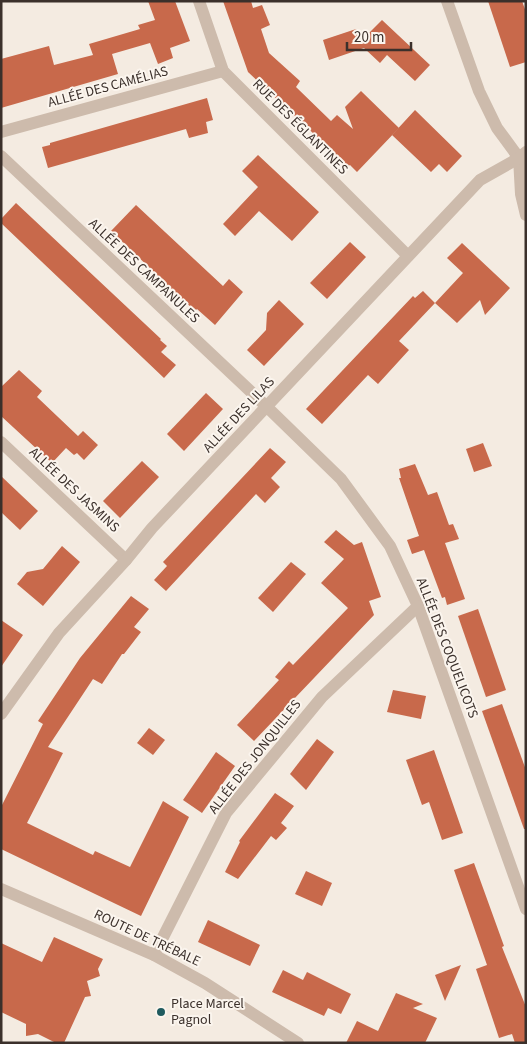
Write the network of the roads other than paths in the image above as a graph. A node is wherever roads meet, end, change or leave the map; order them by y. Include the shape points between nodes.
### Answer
1 (199, 1) edge
2 (448, 1) edge
3 (223, 71) junction
4 (1, 132) edge
5 (522, 155) edge
6 (1, 156) edge
7 (526, 215) edge
8 (408, 256) junction
9 (267, 407) junction
10 (1, 442) edge
11 (126, 560) junction
12 (418, 606) junction
13 (1, 714) edge
14 (1, 890) edge
15 (526, 909) edge
16 (154, 955) junction
17 (298, 1043) edge

1 - 3 street, RUE DES ÉGLANTINES
2 - 5 street via 479,91 497,128
3 - 4 street, ALLÉE DES CAMÉLIAS
3 - 8 street, RUE DES ÉGLANTINES
5 - 7 street via 521,194
5 - 8 street, ALLÉE DES LILAS via 480,180
6 - 9 street, ALLÉE DES CAMPANULES
8 - 9 street, ALLÉE DES LILAS
9 - 11 street, ALLÉE DES LILAS via 152,528
9 - 12 street, ALLÉE DES COQUELICOTS via 341,479 390,546
10 - 11 street, ALLÉE DES JASMINS
11 - 13 street, ALLÉE DES LILAS via 60,633
12 - 15 street, ALLÉE DES COQUELICOTS
12 - 16 street, ALLÉE DES JONQUILLES via 322,697 226,813
14 - 16 street, ROUTE DE TRÉBALE
16 - 17 street, ROUTE DE TRÉBALE via 205,983

